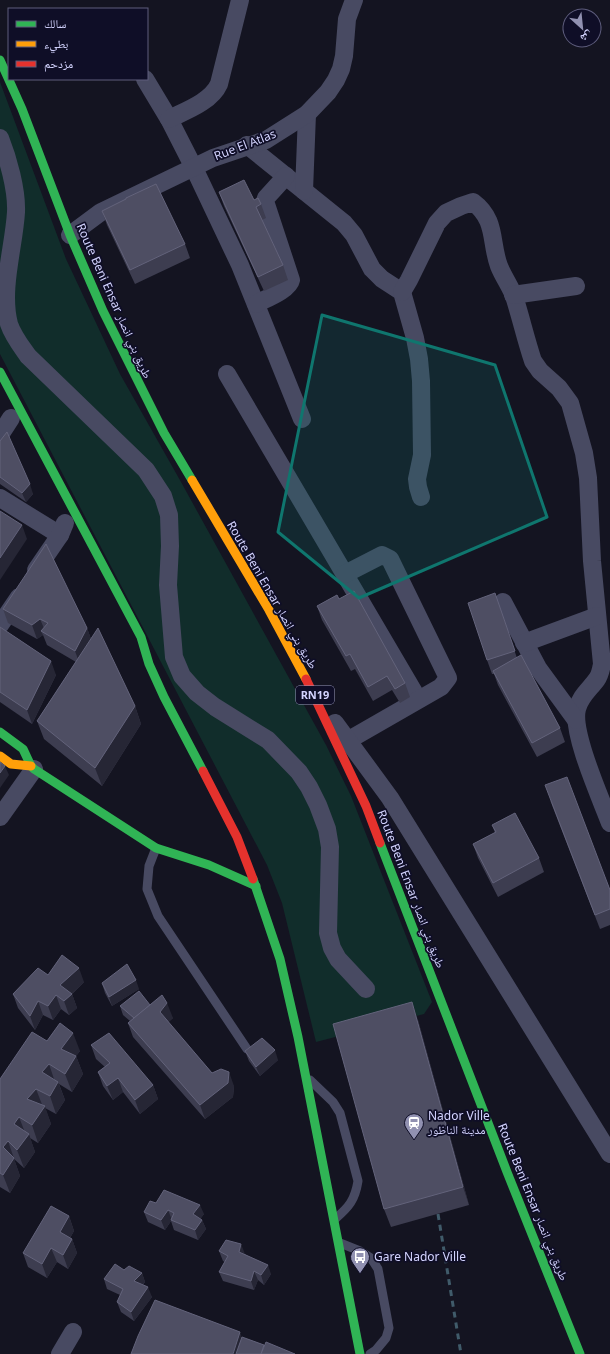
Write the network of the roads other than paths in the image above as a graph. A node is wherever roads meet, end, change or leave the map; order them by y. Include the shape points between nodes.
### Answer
1 (240, 0) edge
2 (354, 0) edge
3 (0, 60) edge
4 (8, 78) edge
5 (9, 80) edge
6 (146, 80) edge
7 (307, 114) junction
8 (169, 119) junction
9 (0, 138) edge
10 (247, 146) junction
11 (194, 168) junction
12 (286, 176) junction
13 (304, 191) junction
14 (70, 235) junction
15 (576, 286) dead end
16 (402, 292) junction
17 (514, 295) junction
18 (256, 304) junction
19 (0, 372) edge
20 (228, 374) dead end
21 (302, 419) dead end
22 (12, 420) dead end
23 (0, 435) edge
24 (421, 497) dead end
25 (0, 498) edge
26 (345, 574) junction
27 (503, 602) dead end
28 (597, 616) junction
29 (2, 619) edge
30 (524, 643) junction
31 (134, 648) dead end
32 (149, 664) junction
33 (313, 693) junction
34 (418, 699) junction
35 (576, 720) junction
36 (0, 732) edge
37 (347, 740) junction
38 (0, 756) edge
39 (32, 768) junction
40 (0, 817) edge
41 (610, 824) edge
42 (156, 848) junction
43 (256, 886) junction
44 (366, 989) dead end
45 (247, 1049) edge
46 (306, 1076) junction
47 (610, 1154) edge
48 (334, 1220) junction
49 (338, 1242) junction
50 (72, 1332) dead end
51 (60, 1354) edge
52 (360, 1354) edge
53 (370, 1354) edge
54 (580, 1354) edge

1 - 8 street via 216,90 198,104
2 - 7 street, Rue El Atlas via 347,19 341,69 328,92
3 - 4 main road, Route Beni Ensar طريق بني انصار / RN19
5 - 14 main road, Route Beni Ensar طريق بني انصار / RN19
6 - 8 street
7 - 10 street, Rue El Atlas via 266,140
7 - 13 street
8 - 11 street
9 - 44 street via 6,152 16,212 7,271 6,311 10,325 28,356 146,470 163,496 169,515 168,585 174,657 182,676 197,692 215,707 268,740 299,772 308,787 327,828 330,847 328,933 332,948 338,959
10 - 11 street, Rue El Atlas
10 - 12 street
11 - 14 street, Rue El Atlas via 100,212
11 - 18 street
12 - 13 street
12 - 18 street via 265,201 291,282 286,288
13 - 16 street via 344,223 354,235 372,269
14 - 33 main road, Route Beni Ensar طريق بني انصار / RN19 via 138,384 168,440 269,610
15 - 17 street
16 - 17 street via 437,223 446,213 473,202 486,214 499,266
16 - 24 street via 419,359 422,455 416,479
17 - 28 street via 533,362 570,403 584,453
18 - 21 street
19 - 32 main road via 141,637
20 - 26 street
22 - 23 street
25 - 29 street via 64,526
26 - 34 street
26 - 34 street via 382,555 390,559 448,678 441,687
27 - 30 street
28 - 30 street
28 - 35 street via 602,664 598,678 581,698
30 - 35 street via 538,668
31 - 32 main road
32 - 43 main road via 237,837
33 - 37 street
33 - 54 main road, Route Beni Ensar طريق بني انصار / RN19 via 366,806
34 - 37 street
35 - 41 street via 580,742
36 - 39 main road via 23,749
37 - 47 street via 390,798
38 - 39 main road via 11,764
39 - 40 street
39 - 42 main road
42 - 43 main road via 209,865
42 - 45 lane via 149,866 147,889 158,916
43 - 46 main road via 280,959
46 - 48 main road
46 - 48 lane via 333,1102 340,1114 358,1181 353,1200
48 - 49 main road
49 - 52 main road
49 - 53 lane via 360,1250 371,1258 378,1269 389,1328 386,1338
50 - 51 street

